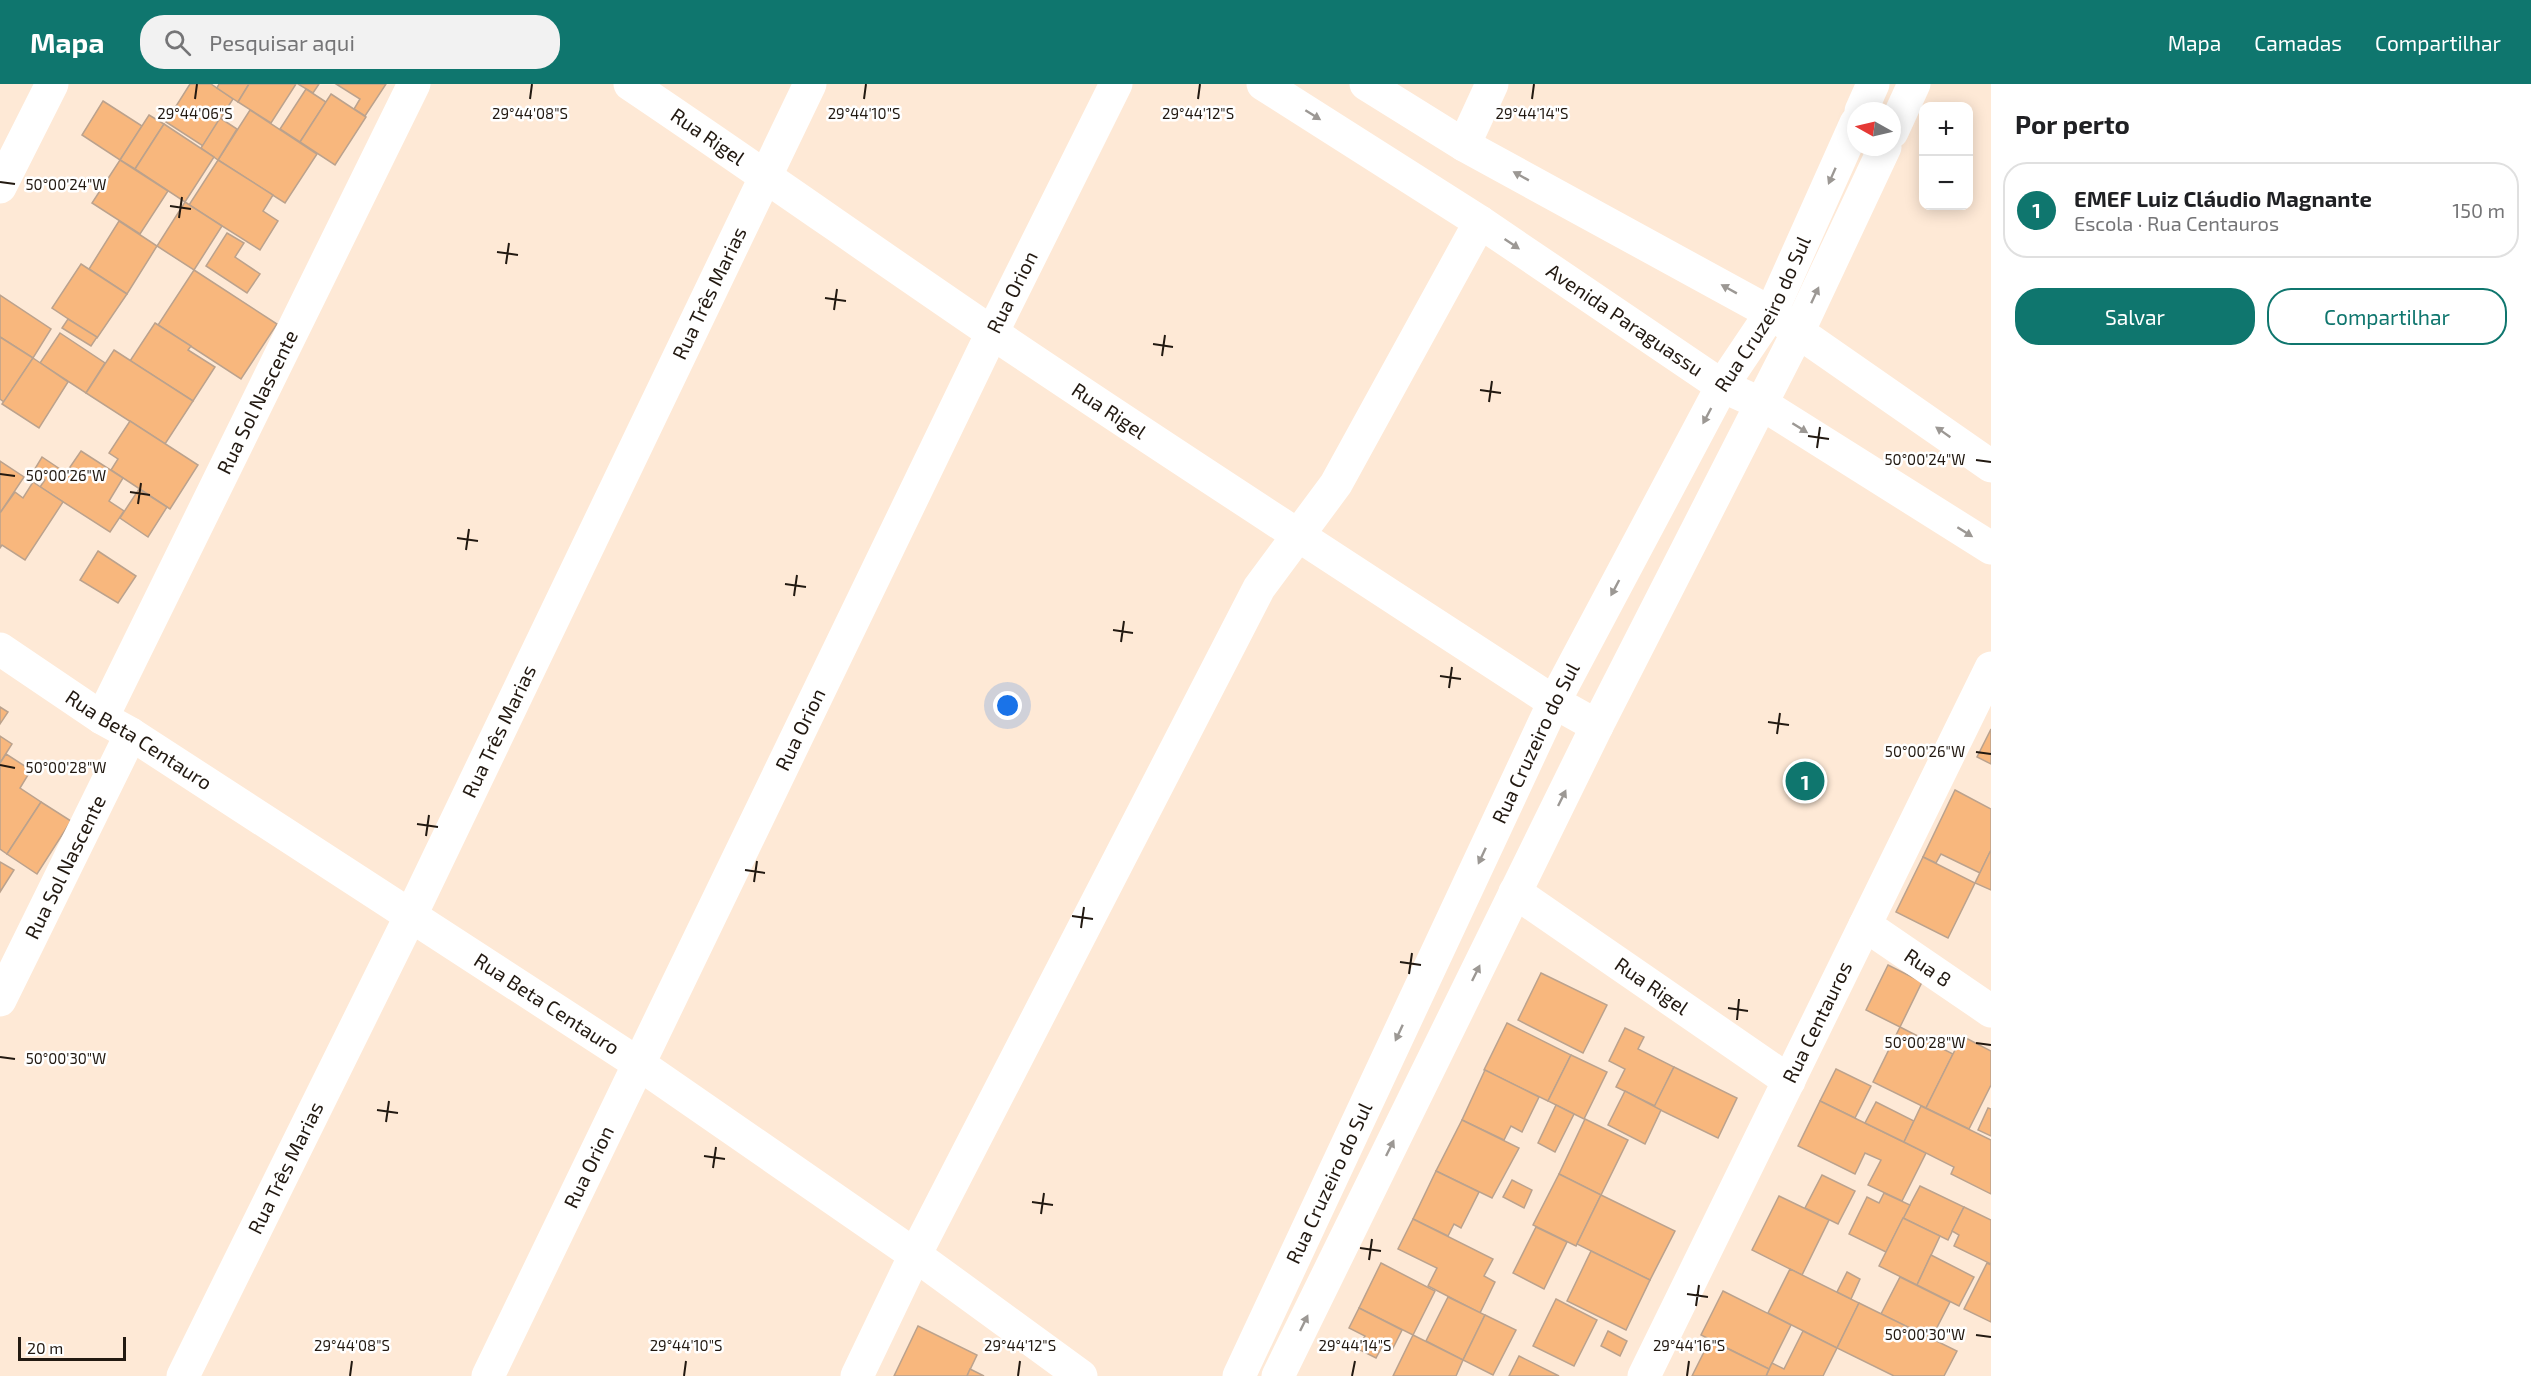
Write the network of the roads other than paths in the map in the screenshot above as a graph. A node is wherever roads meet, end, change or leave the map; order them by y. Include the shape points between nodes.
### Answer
1 (52, 84) edge
2 (414, 84) edge
3 (630, 84) edge
4 (810, 84) edge
5 (1116, 84) edge
6 (1263, 84) edge
7 (1366, 84) edge
8 (1492, 84) edge
9 (1874, 84) edge
10 (1914, 84) edge
11 (1865, 102) edge
12 (1901, 112) edge
13 (1847, 143) edge
14 (1464, 145) junction
15 (1881, 156) edge
16 (765, 175) junction
17 (0, 187) edge
18 (1480, 222) junction
19 (1771, 313) junction
20 (1799, 330) junction
21 (992, 333) junction
22 (1722, 386) junction
23 (1762, 404) junction
24 (1991, 466) edge
25 (1298, 536) junction
26 (1991, 548) edge
27 (0, 649) edge
28 (1991, 668) edge
29 (1554, 702) junction
30 (102, 718) junction
31 (1597, 726) junction
32 (131, 734) junction
33 (1515, 892) junction
34 (411, 915) junction
35 (1865, 926) junction
36 (0, 1000) edge
37 (1991, 1011) edge
38 (639, 1064) junction
39 (1789, 1081) junction
40 (915, 1255) junction
41 (183, 1376) edge
42 (488, 1376) edge
43 (857, 1376) edge
44 (1081, 1376) edge
45 (1239, 1376) edge
46 (1278, 1376) edge
47 (1644, 1376) edge

1 - 17 street
2 - 30 street, Rua Sol Nascente
3 - 16 street, Rua Rigel
4 - 16 street, Rua Três Marias
5 - 21 street, Rua Orion
6 -> 18 street, Avenida Paraguassu
7 - 14 street
8 - 14 street
9 - 11 street
10 - 12 street
13 -> 19 street, Rua Cruzeiro do Sul
19 -> 14 street
20 -> 15 street, Rua Cruzeiro do Sul
16 - 21 street, Rua Rigel
16 - 34 street, Rua Três Marias
18 -> 22 street, Avenida Paraguassu
18 - 25 street via 1336,484
19 - 20 street
19 - 22 street, Rua Cruzeiro do Sul
20 - 23 street, Rua Cruzeiro do Sul
24 -> 20 street
21 - 25 street, Rua Rigel
21 - 38 street, Rua Orion
22 - 23 street, Avenida Paraguassu
22 -> 29 street, Rua Cruzeiro do Sul
23 -> 26 street, Avenida Paraguassu
23 - 31 street, Rua Cruzeiro do Sul
25 - 29 street, Rua Rigel
25 - 40 street via 1259,588
27 - 30 street, Rua Beta Centauro
28 - 35 street, Rua Centauros
29 - 31 street, Rua Rigel
29 -> 45 street, Rua Cruzeiro do Sul
30 - 32 street, Rua Beta Centauro
33 -> 31 street, Rua Cruzeiro do Sul
32 - 34 street, Rua Beta Centauro
32 - 36 street, Rua Sol Nascente
33 - 39 street, Rua Rigel
46 -> 33 street, Rua Cruzeiro do Sul
34 - 38 street, Rua Beta Centauro
34 - 41 street, Rua Três Marias
35 - 37 street, Rua 8
35 - 39 street, Rua Centauros
38 - 40 street, Rua Beta Centauro
38 - 42 street, Rua Orion
39 - 47 street, Rua Centauros
40 - 43 street
40 - 44 street, Rua Beta Centauro

